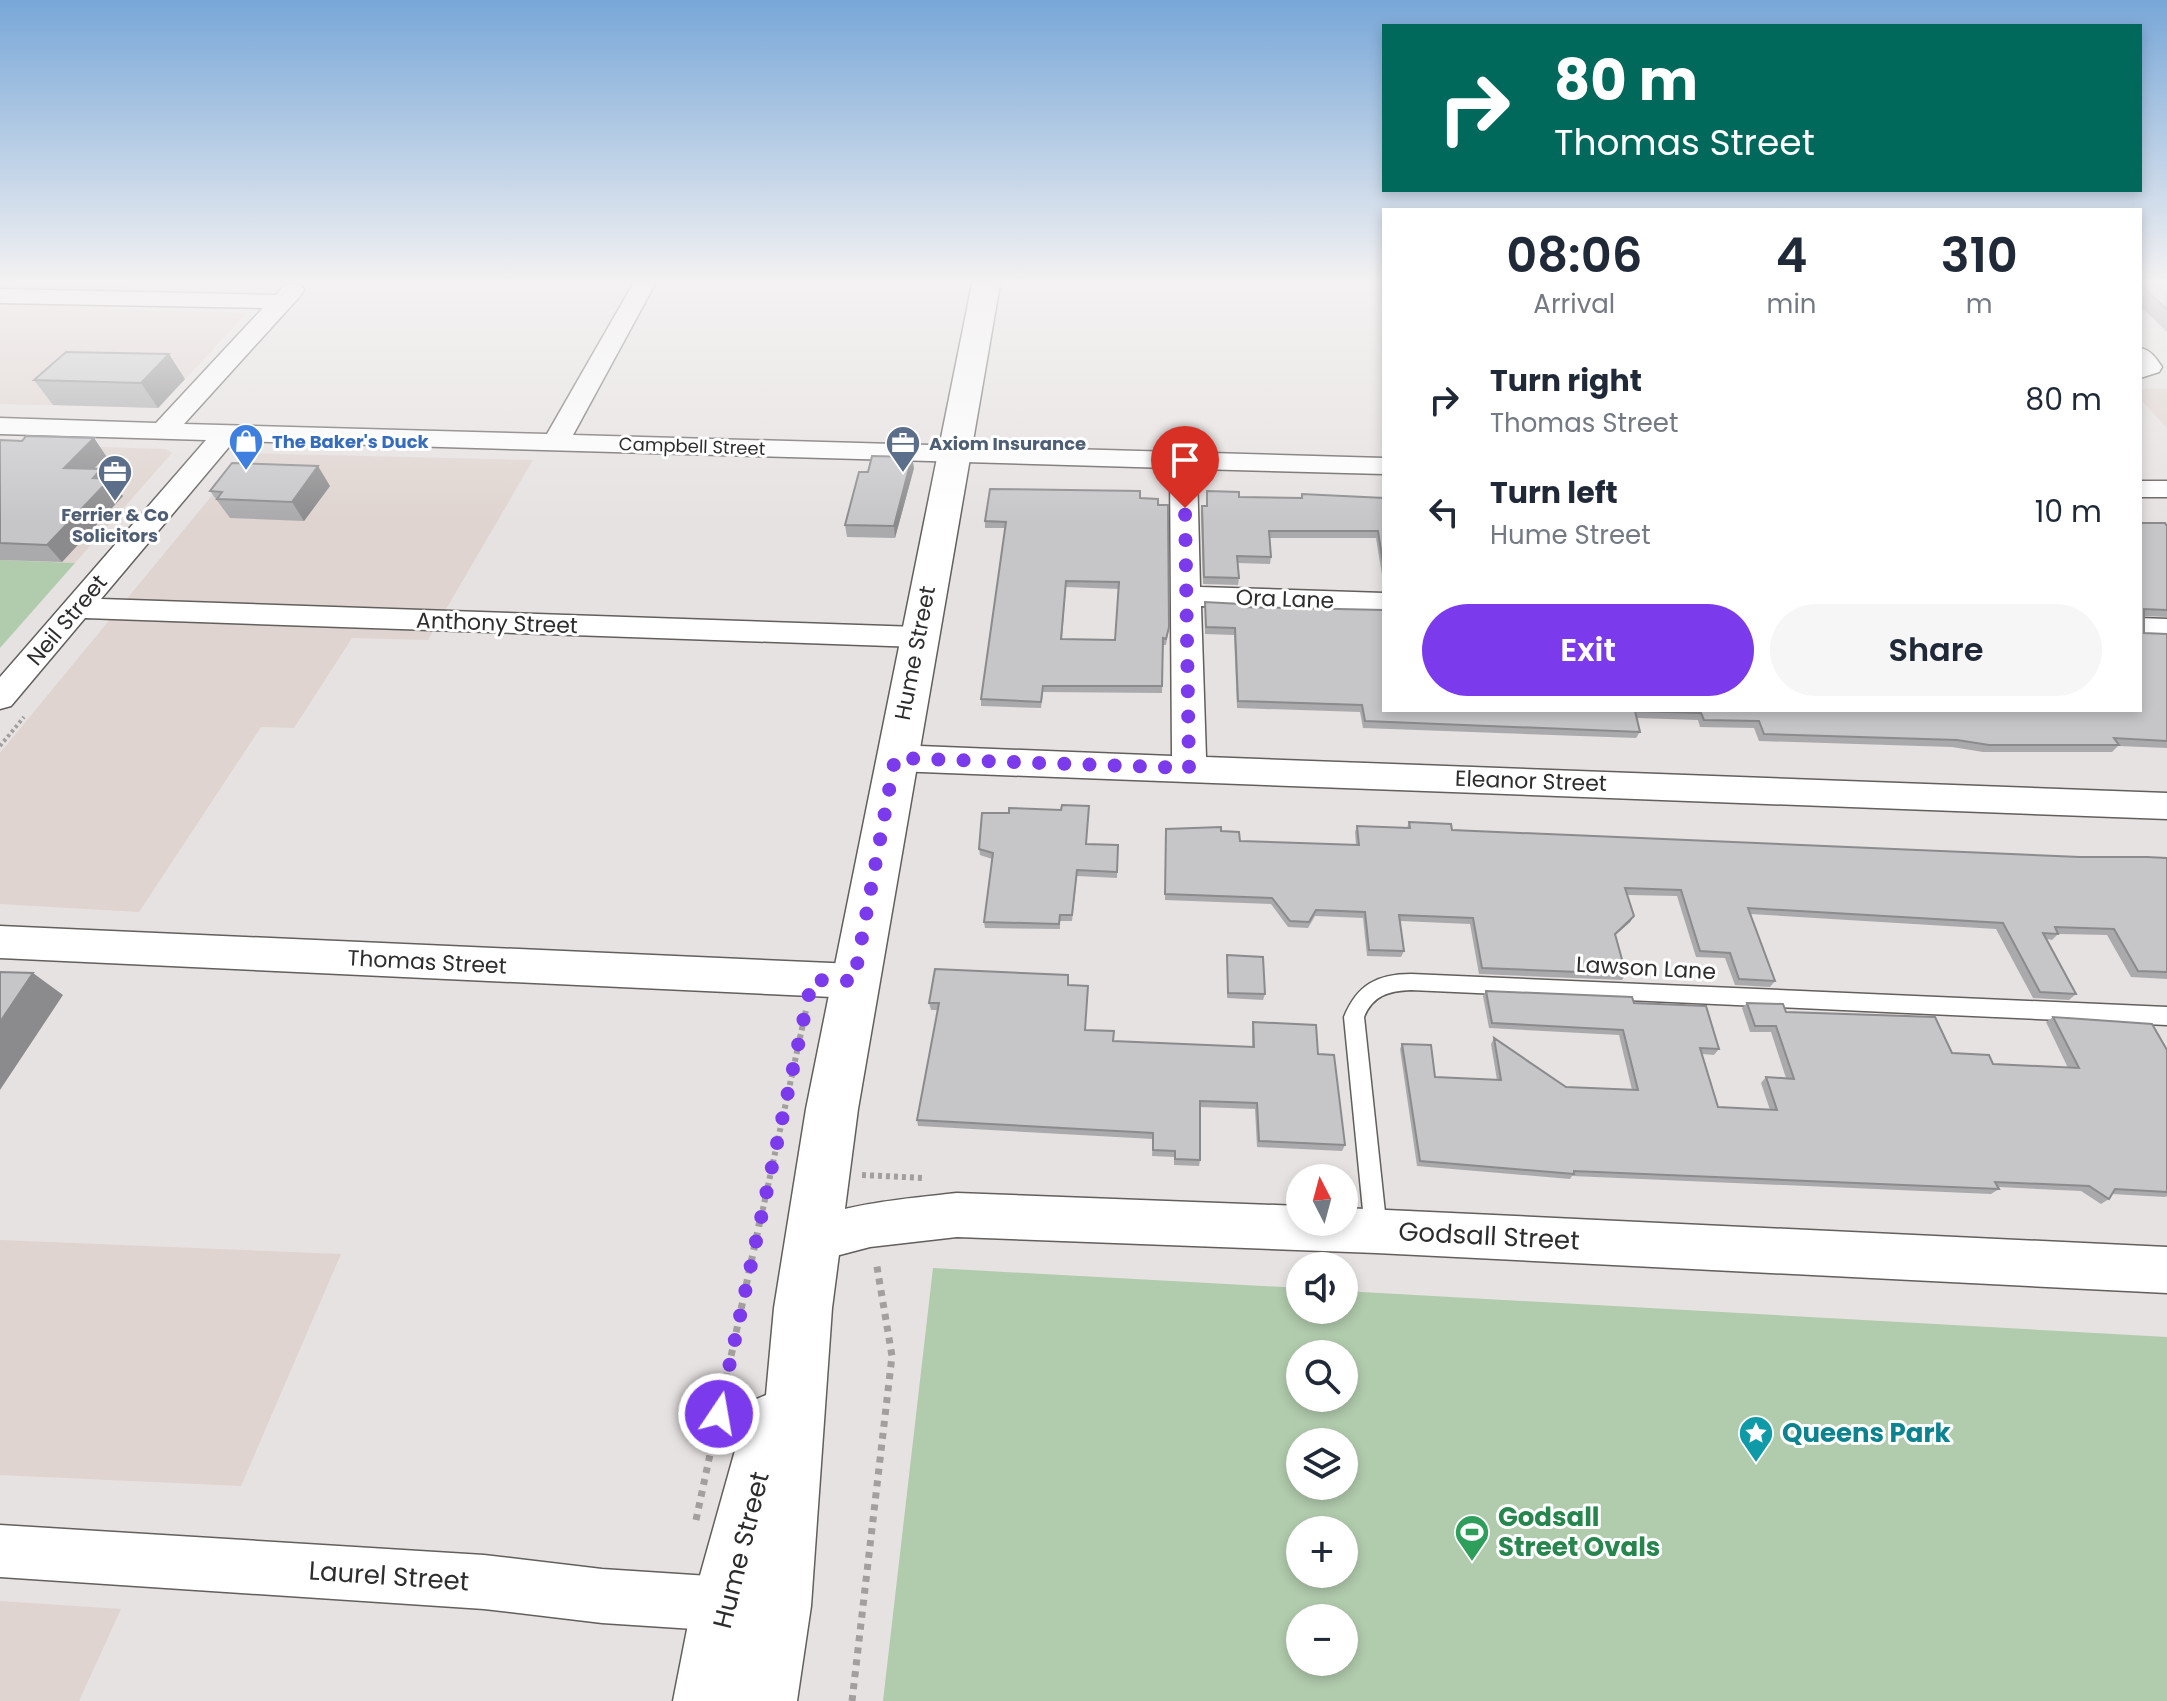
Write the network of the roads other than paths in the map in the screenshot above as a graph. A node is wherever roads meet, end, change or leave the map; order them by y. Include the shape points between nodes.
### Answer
1 (225, 363) edge
2 (600, 363) edge
3 (970, 363) edge
4 (0, 426) edge
5 (164, 430) junction
6 (227, 432) junction
7 (556, 442) junction
8 (953, 453) junction
9 (1183, 460) junction
10 (1382, 466) edge
11 (2142, 489) edge
12 (2167, 489) edge
13 (1187, 596) junction
14 (1382, 603) edge
15 (77, 608) junction
16 (2142, 628) edge
17 (2167, 629) edge
18 (918, 637) junction
19 (0, 698) edge
20 (895, 758) junction
21 (1189, 768) junction
22 (2167, 806) edge
23 (0, 942) edge
24 (833, 981) junction
25 (2167, 1016) edge
26 (1376, 1231) junction
27 (813, 1240) junction
28 (2167, 1270) edge
29 (0, 1551) edge
30 (752, 1605) junction
31 (707, 1701) edge
32 (763, 1701) edge

1 - 5 street
2 - 7 street
3 - 8 street, Hume Street
4 - 5 street, Campbell Street
5 - 6 street, Campbell Street
6 - 7 street, Campbell Street
6 - 15 street, Neil Street
7 - 8 street, Campbell Street
8 - 9 street, Campbell Street
8 - 18 street, Hume Street
9 - 10 street, Campbell Street
9 - 13 street
11 - 12 street
13 - 14 street, Ora Lane
13 - 21 street
15 - 18 street, Anthony Street
15 - 19 street, Neil Street
16 - 17 street
18 - 20 street, Hume Street
20 - 21 street, Eleanor Street
20 - 24 street, Hume Street
21 - 22 street, Eleanor Street
23 - 24 street, Thomas Street
24 - 27 street, Hume Street
25 - 26 lane, Lawson Lane via 1411,982 1379,985 1367,993 1354,1017
26 - 27 street, Godsall Street via 957,1215 870,1225
26 - 28 street, Godsall Street
27 - 30 street, Hume Street
29 - 30 street, Laurel Street
30 - 31 street, Hume Street
30 - 32 street, Hume Street

